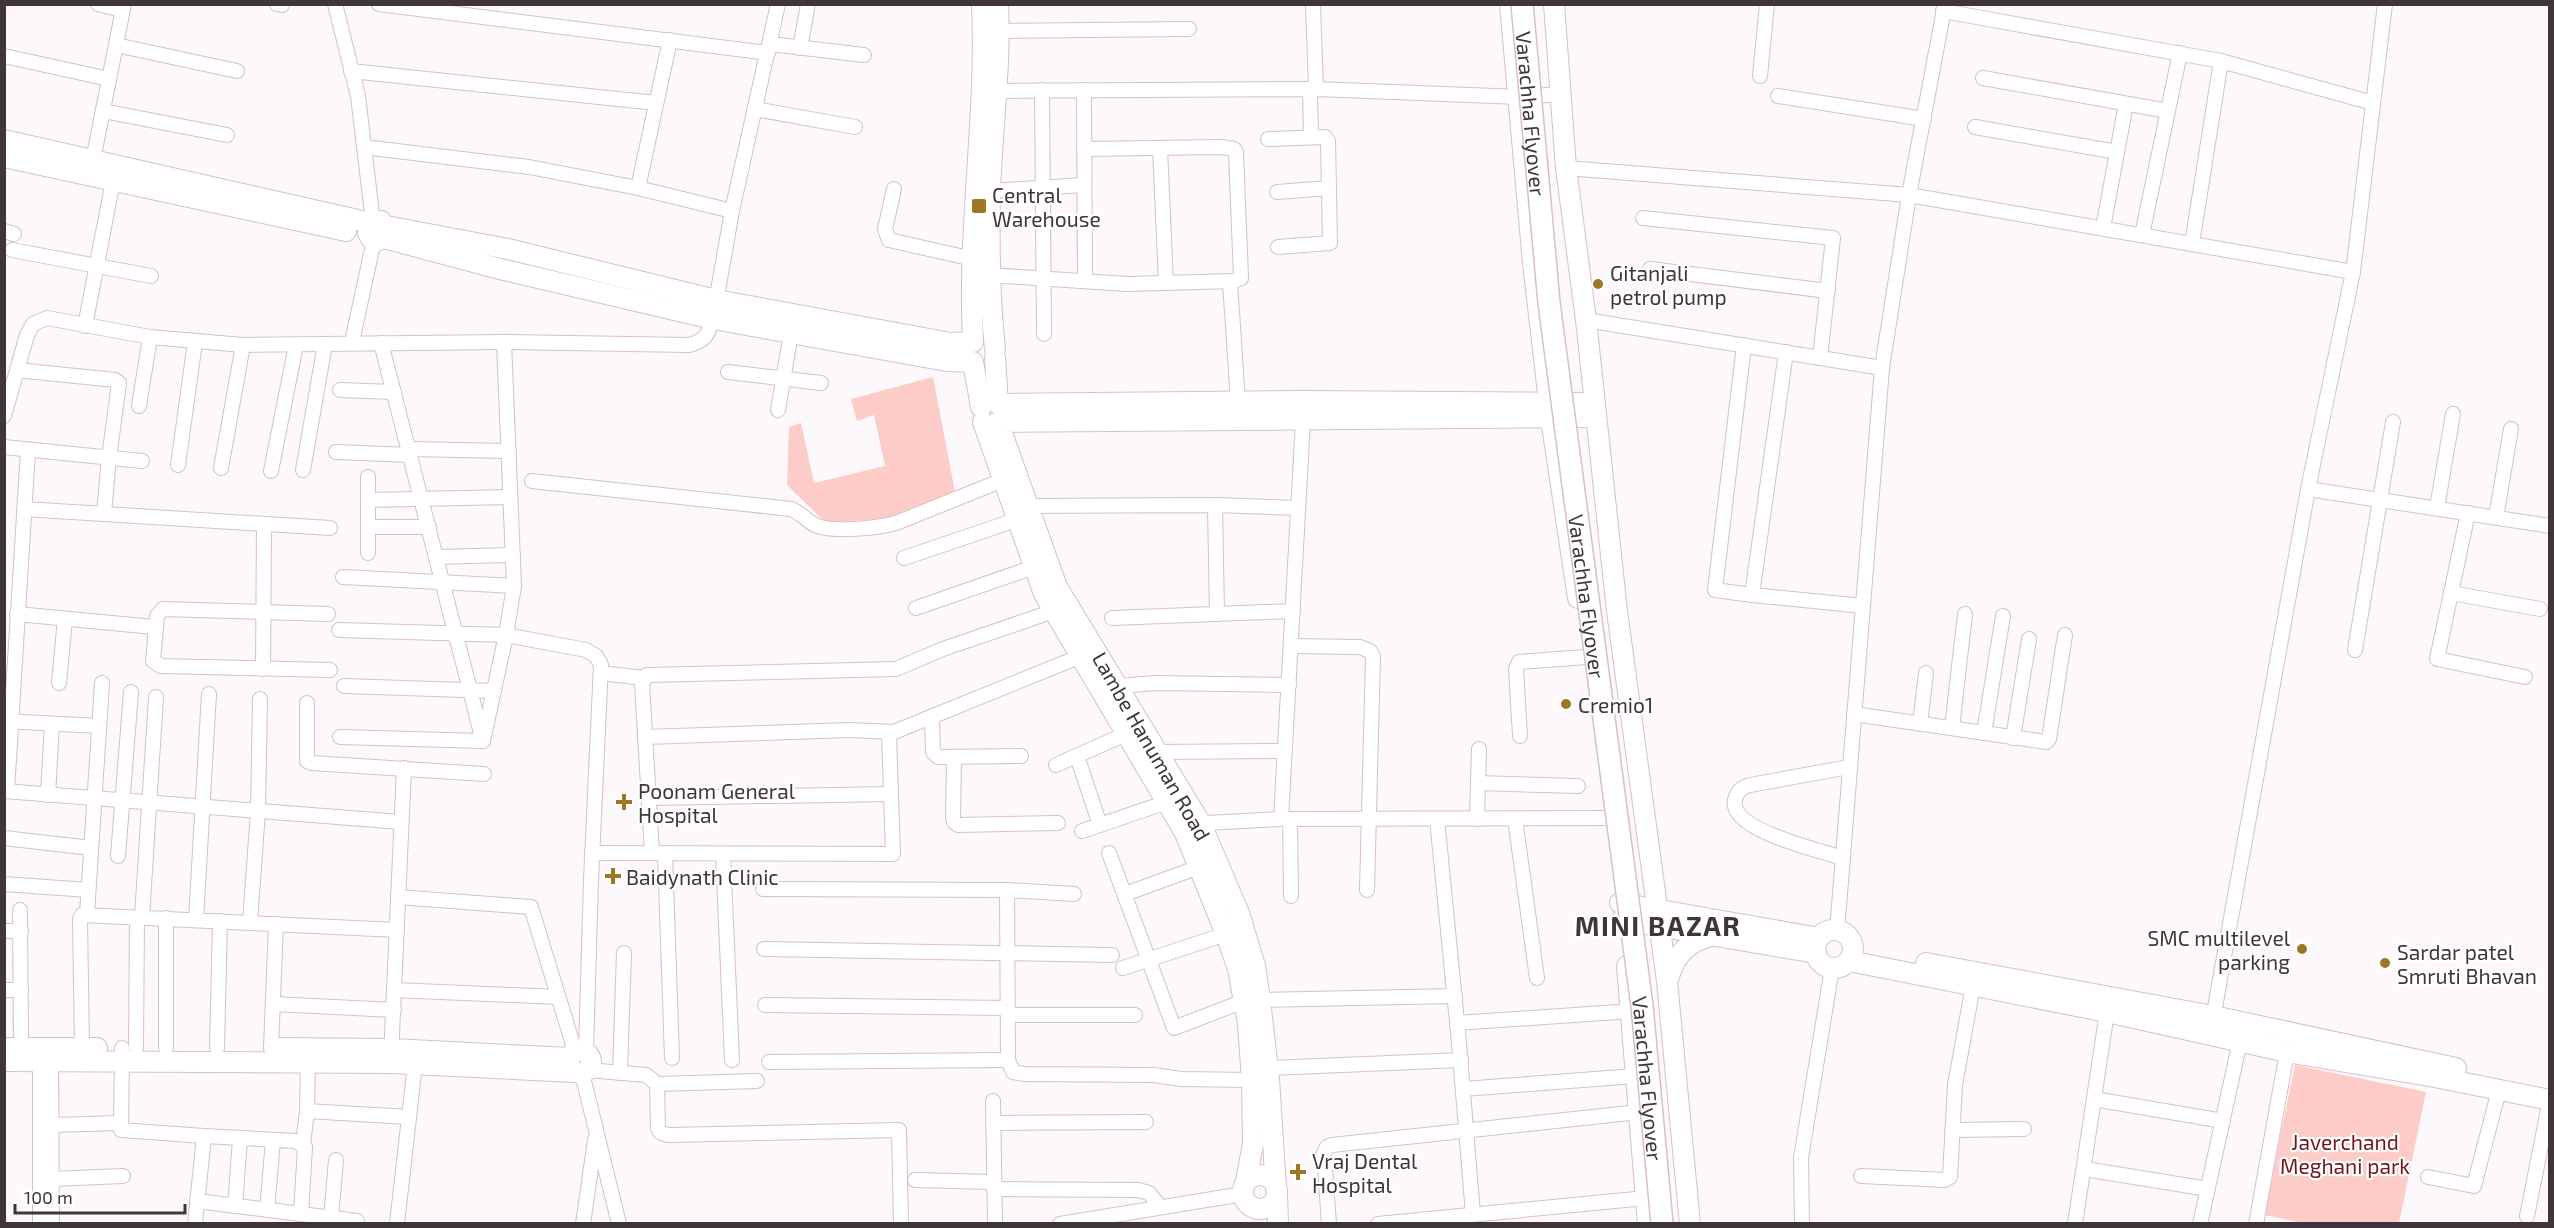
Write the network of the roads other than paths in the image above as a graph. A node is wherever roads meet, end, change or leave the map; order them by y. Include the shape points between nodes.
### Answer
1 (98, 4) edge
2 (335, 4) edge
3 (379, 4) edge
4 (778, 4) edge
5 (808, 4) edge
6 (982, 4) edge
7 (998, 4) edge
8 (1313, 4) edge
9 (1510, 4) edge
10 (1522, 4) edge
11 (1537, 4) edge
12 (1554, 4) edge
13 (1767, 4) edge
14 (2385, 4) edge
15 (123, 7) edge
16 (1944, 8) edge
17 (1189, 29) dead end
18 (991, 32) junction
19 (670, 40) junction
20 (116, 45) junction
21 (769, 48) junction
22 (800, 48) junction
23 (2180, 54) junction
24 (864, 55) dead end
25 (4, 56) edge
26 (2221, 61) junction
27 (237, 71) dead end
28 (351, 71) junction
29 (1760, 76) dead end
30 (109, 78) junction
31 (1983, 78) dead end
32 (1313, 89) junction
33 (1042, 90) junction
34 (1083, 90) junction
35 (989, 91) junction
36 (1561, 94) junction
37 (1778, 96) dead end
38 (1520, 97) junction
39 (656, 103) junction
40 (2373, 103) junction
41 (2126, 104) junction
42 (755, 109) junction
43 (103, 111) junction
44 (2168, 111) junction
45 (1924, 119) junction
46 (855, 127) dead end
47 (1975, 127) dead end
48 (227, 135) dead end
49 (1311, 138) junction
50 (1268, 139) dead end
51 (4, 140) edge
52 (364, 147) junction
53 (1160, 148) junction
54 (1084, 149) junction
55 (2117, 152) junction
56 (4, 157) edge
57 (93, 160) junction
58 (1566, 168) junction
59 (113, 181) junction
60 (1084, 185) junction
61 (638, 188) junction
62 (1041, 188) junction
63 (1329, 188) junction
64 (894, 189) dead end
65 (990, 191) junction
66 (1277, 192) dead end
67 (1909, 195) junction
68 (732, 211) junction
69 (1643, 218) dead end
70 (2103, 228) junction
71 (376, 231) junction
72 (2142, 235) junction
73 (2192, 244) junction
74 (1278, 247) dead end
75 (12, 250) dead end
76 (973, 259) junction
77 (97, 267) junction
78 (1650, 269) dead end
79 (2353, 272) junction
80 (151, 276) dead end
81 (989, 276) junction
82 (1043, 279) junction
83 (1085, 281) junction
84 (1230, 282) junction
85 (1166, 283) junction
86 (1828, 291) junction
87 (716, 300) junction
88 (713, 319) junction
89 (1586, 320) junction
90 (85, 326) junction
91 (790, 333) junction
92 (1044, 334) dead end
93 (150, 337) junction
94 (195, 342) junction
95 (352, 342) junction
96 (504, 342) junction
97 (974, 342) junction
98 (381, 343) junction
99 (325, 344) junction
100 (243, 345) junction
101 (296, 345) junction
102 (1744, 345) junction
103 (995, 352) junction
104 (1786, 352) junction
105 (1820, 358) junction
106 (973, 362) junction
107 (1882, 368) junction
108 (728, 372) dead end
109 (12, 374) edge
110 (783, 379) junction
111 (821, 383) dead end
112 (340, 390) dead end
113 (394, 392) junction
114 (1238, 402) junction
115 (139, 406) dead end
116 (778, 410) dead end
117 (1595, 410) junction
118 (1550, 411) junction
119 (990, 414) junction
120 (2453, 414) dead end
121 (4, 416) edge
122 (1303, 421) junction
123 (2393, 422) dead end
124 (2511, 429) dead end
125 (4, 447) edge
126 (28, 450) junction
127 (508, 451) junction
128 (336, 452) dead end
129 (409, 452) junction
130 (109, 458) junction
131 (142, 461) dead end
132 (178, 465) dead end
133 (221, 468) dead end
134 (303, 470) dead end
135 (271, 471) dead end
136 (368, 477) dead end
137 (1003, 480) junction
138 (532, 481) dead end
139 (2308, 489) junction
140 (510, 497) junction
141 (368, 500) junction
142 (422, 500) junction
143 (2380, 500) junction
144 (1215, 505) junction
145 (1298, 508) junction
146 (2437, 508) junction
147 (24, 509) junction
148 (1018, 511) junction
149 (105, 513) junction
150 (2468, 513) junction
151 (2496, 517) junction
152 (264, 524) junction
153 (2550, 526) edge
154 (368, 527) junction
155 (429, 527) junction
156 (330, 528) dead end
157 (368, 552) dead end
158 (513, 555) junction
159 (437, 557) junction
160 (904, 558) dead end
161 (1034, 567) junction
162 (344, 577) dead end
163 (444, 581) junction
164 (514, 586) junction
165 (2451, 593) junction
166 (1752, 595) junction
167 (1863, 606) junction
168 (916, 608) dead end
169 (2541, 609) dead end
170 (1054, 611) junction
171 (1293, 611) junction
172 (263, 612) junction
173 (17, 614) junction
174 (328, 614) dead end
175 (1216, 614) junction
176 (1965, 614) dead end
177 (2003, 616) dead end
178 (1112, 618) dead end
179 (65, 619) junction
180 (154, 627) junction
181 (339, 630) dead end
182 (457, 633) junction
183 (506, 635) junction
184 (2065, 635) dead end
185 (2029, 639) dead end
186 (1291, 646) junction
187 (2355, 650) dead end
188 (1081, 656) junction
189 (1586, 657) junction
190 (263, 669) junction
191 (330, 670) dead end
192 (601, 673) junction
193 (1926, 673) dead end
194 (644, 678) junction
195 (2525, 678) dead end
196 (102, 683) dead end
197 (59, 684) dead end
198 (1288, 685) junction
199 (344, 686) dead end
200 (1119, 687) junction
201 (471, 689) junction
202 (494, 691) junction
203 (131, 692) dead end
204 (209, 694) dead end
205 (156, 697) dead end
206 (260, 699) dead end
207 (307, 703) dead end
208 (1854, 714) junction
209 (932, 717) junction
210 (8, 721) edge
211 (52, 724) junction
212 (1920, 724) junction
213 (99, 726) junction
214 (1952, 728) junction
215 (894, 732) junction
216 (1984, 733) junction
217 (1126, 734) junction
218 (1520, 736) dead end
219 (340, 737) dead end
220 (645, 737) junction
221 (2013, 738) junction
222 (483, 741) junction
223 (1479, 749) dead end
224 (1285, 751) junction
225 (1157, 752) junction
226 (1021, 756) dead end
227 (1077, 756) junction
228 (954, 758) junction
229 (7, 763) edge
230 (1056, 765) dead end
231 (1850, 767) junction
232 (404, 768) junction
233 (483, 774) dead end
234 (1478, 783) junction
235 (1578, 786) dead end
236 (6, 791) edge
237 (891, 794) junction
238 (48, 795) junction
239 (94, 798) junction
240 (649, 798) junction
241 (121, 800) junction
242 (150, 802) junction
243 (1167, 802) junction
244 (204, 806) junction
245 (258, 811) junction
246 (1608, 818) junction
247 (1286, 819) junction
248 (1369, 819) junction
249 (1437, 819) junction
250 (1477, 819) junction
251 (1515, 819) junction
252 (401, 822) junction
253 (1058, 823) dead end
254 (1100, 825) junction
255 (1193, 829) junction
256 (1082, 831) dead end
257 (4, 838) edge
258 (91, 848) junction
259 (592, 853) junction
260 (658, 853) junction
261 (1109, 853) dead end
262 (723, 854) junction
263 (117, 856) dead end
264 (1843, 858) junction
265 (1199, 867) junction
266 (1654, 881) junction
267 (4, 884) edge
268 (763, 889) dead end
269 (88, 890) junction
270 (1007, 891) junction
271 (1367, 891) dead end
272 (1074, 894) dead end
273 (1125, 894) junction
274 (1291, 896) dead end
275 (398, 897) junction
276 (20, 910) dead end
277 (1621, 911) junction
278 (87, 914) junction
279 (1696, 916) junction
280 (140, 917) junction
281 (1659, 917) junction
282 (166, 918) junction
283 (196, 920) junction
284 (220, 921) junction
285 (250, 922) junction
286 (276, 924) junction
287 (397, 930) junction
288 (4, 931) edge
289 (21, 931) junction
290 (1226, 934) junction
291 (1718, 935) junction
292 (1824, 941) junction
293 (764, 949) dead end
294 (624, 953) dead end
295 (1008, 954) junction
296 (1112, 955) dead end
297 (1150, 959) junction
298 (1844, 959) junction
299 (1123, 968) dead end
300 (1537, 978) dead end
301 (1667, 981) junction
302 (1973, 986) junction
303 (4, 990) edge
304 (21, 990) junction
305 (394, 990) junction
306 (1455, 996) junction
307 (558, 997) junction
308 (1252, 1001) junction
309 (273, 1004) junction
310 (765, 1005) dead end
311 (394, 1010) junction
312 (1008, 1011) junction
313 (1632, 1011) junction
314 (2107, 1012) junction
315 (1136, 1015) dead end
316 (1457, 1023) junction
317 (2211, 1025) junction
318 (2240, 1041) junction
319 (82, 1048) junction
320 (166, 1048) junction
321 (217, 1048) junction
322 (271, 1048) junction
323 (34, 1052) edge
324 (127, 1052) junction
325 (2287, 1052) junction
326 (308, 1055) junction
327 (391, 1056) junction
328 (672, 1058) dead end
329 (732, 1060) dead end
330 (1008, 1060) junction
331 (1461, 1060) junction
332 (4, 1061) edge
333 (769, 1062) dead end
334 (579, 1063) junction
335 (414, 1064) junction
336 (1268, 1068) junction
337 (620, 1073) junction
338 (1635, 1076) junction
339 (1252, 1080) junction
340 (757, 1082) dead end
341 (657, 1084) junction
342 (2550, 1088) edge
343 (1463, 1089) junction
344 (2499, 1090) junction
345 (2094, 1099) junction
346 (2550, 1100) edge
347 (993, 1101) dead end
348 (307, 1111) junction
349 (1639, 1112) junction
350 (409, 1117) junction
351 (2223, 1121) junction
352 (1146, 1122) dead end
353 (120, 1123) junction
354 (993, 1123) junction
355 (51, 1125) junction
356 (1952, 1130) junction
357 (2024, 1130) dead end
358 (596, 1131) junction
359 (1466, 1131) junction
360 (204, 1136) junction
361 (240, 1138) junction
362 (273, 1141) junction
363 (303, 1144) junction
364 (336, 1160) dead end
365 (2085, 1169) junction
366 (123, 1176) dead end
367 (1861, 1176) dead end
368 (2428, 1178) dead end
369 (52, 1179) junction
370 (915, 1180) dead end
371 (994, 1186) junction
372 (2208, 1189) junction
373 (1245, 1192) junction
374 (1276, 1192) junction
375 (1646, 1198) junction
376 (197, 1201) junction
377 (235, 1206) junction
378 (1160, 1207) junction
379 (267, 1210) junction
380 (301, 1214) junction
381 (1473, 1214) junction
382 (2527, 1216) dead end
383 (331, 1218) junction
384 (1443, 1220) edge
385 (357, 1221) dead end
386 (40, 1224) edge
387 (52, 1224) edge
388 (195, 1224) edge
389 (397, 1224) edge
390 (583, 1224) edge
391 (620, 1224) edge
392 (901, 1224) edge
393 (995, 1224) edge
394 (1060, 1224) edge
395 (1260, 1224) edge
396 (1278, 1224) edge
397 (1329, 1224) edge
398 (1378, 1224) edge
399 (1648, 1224) edge
400 (1662, 1224) edge
401 (1674, 1224) edge
402 (1690, 1224) edge
403 (1802, 1224) edge
404 (2075, 1224) edge
405 (2200, 1224) edge
406 (2256, 1224) edge

1 - 15 street
2 - 28 street
3 - 19 street
4 - 21 street
5 - 22 street
6 - 18 street
7 - 18 street
8 - 32 street
9 - 38 street
10 - 400 main road, Varachha Flyover, bridge via 1549,303 1642,1006
11 - 401 main road, Varachha Flyover via 1556,273 1644,916
12 - 36 street
13 - 29 street
14 - 40 street
15 - 20 street
16 - 23 street
16 - 45 street
17 - 18 street
18 - 35 street
19 - 21 street
19 - 39 street
20 - 27 street
20 - 30 street
21 - 22 street
21 - 42 street
22 - 24 street
23 - 26 street
23 - 44 street
25 - 30 street
26 - 40 street
26 - 73 street
28 - 39 street
28 - 52 street
30 - 43 street
31 - 41 street
32 - 34 street
32 - 38 street
32 - 49 street
33 - 34 street
33 - 35 street
33 - 62 street
34 - 54 street
35 - 65 street
35 - 76 street
36 - 38 street
36 - 58 street
37 - 45 street
38 - 118 street
39 - 61 street
40 - 79 street
41 - 44 street
41 - 55 street
42 - 46 street
42 - 68 street
43 - 48 street
43 - 57 street
44 - 72 street
45 - 67 street
47 - 55 street
49 - 50 street
49 - 63 street via 1327,137 1329,141
51 - 57 street
52 - 61 street via 529,168
52 - 71 street
53 - 54 street
53 - 84 street via 1230,147 1236,152 1242,274 1238,281
53 - 85 street
54 - 60 street
55 - 70 street
56 - 59 street
57 - 71 street
58 - 67 street
58 - 89 street
59 - 71 street
59 - 77 street
60 - 62 street
60 - 83 street
61 - 68 street
62 - 65 street
62 - 82 street
63 - 66 street
63 - 74 street via 1329,244
64 - 76 street via 885,229 889,240
65 - 81 street
67 - 70 street
67 - 107 street
68 - 87 street
69 - 86 street via 1833,238
70 - 72 street
71 - 87 street via 508,249
71 - 88 street via 500,269
71 - 95 street
72 - 73 street
73 - 79 street
75 - 77 street
76 - 97 street
77 - 80 street
77 - 90 street
78 - 86 street
79 - 139 street
81 - 82 street
81 - 103 street
82 - 83 street
82 - 92 street
83 - 85 street
84 - 85 street
84 - 114 street
86 - 105 street
87 - 88 street
87 - 97 street via 951,343
88 - 91 street
88 - 96 street via 708,336 689,345
89 - 102 street
89 - 117 street
90 - 93 street
90 - 109 street via 47,318 33,324
91 - 106 street via 947,361
91 - 110 street
93 - 94 street
93 - 115 street
94 - 100 street
94 - 132 street
95 - 98 street
95 - 99 street
96 - 98 street
96 - 127 street
97 - 103 street via 986,339
97 - 106 street via 969,354
98 - 113 street
99 - 101 street
99 - 134 street
100 - 101 street
100 - 133 street
101 - 135 street
102 - 104 street
102 - 166 street via 1715,590
103 - 106 street via 986,365
103 - 119 street
104 - 105 street
104 - 166 street
105 - 107 street
106 - 119 street
107 - 167 street
108 - 110 street
109 - 121 street
109 - 130 street via 116,380 119,383
110 - 111 street
110 - 116 street
112 - 113 street
113 - 129 street
114 - 118 street
114 - 119 street
117 - 118 street
117 - 266 street via 1617,611
118 - 122 street
118 - 189 street
119 - 122 street
119 - 137 street, Lambe Hanuman Road
119 - 148 street, Lambe Hanuman Road
120 - 146 street
122 - 145 street
123 - 143 street
124 - 151 street
125 - 126 street
126 - 130 street
126 - 147 street
127 - 129 street
127 - 140 street
128 - 129 street
129 - 142 street
130 - 131 street
130 - 149 street
136 - 141 street
137 - 138 street via 896,523 836,529 815,525 791,509
137 - 148 street, Lambe Hanuman Road
139 - 143 street
139 - 317 street
140 - 142 street
140 - 158 street
141 - 142 street
141 - 154 street
142 - 155 street
143 - 146 street
143 - 187 street
144 - 145 street
144 - 148 street
144 - 175 street
145 - 171 street
146 - 150 street
147 - 149 street
147 - 173 street
148 - 160 street
148 - 161 street, Lambe Hanuman Road
148 - 200 street, Lambe Hanuman Road via 1056,587
149 - 152 street
150 - 151 street
150 - 165 street
151 - 153 street
152 - 156 street
152 - 172 street
154 - 155 street
154 - 157 street
155 - 159 street
158 - 159 street
158 - 164 street
159 - 163 street
161 - 168 street
161 - 170 street, Lambe Hanuman Road
162 - 163 street
163 - 164 street
163 - 182 street
164 - 183 street
165 - 169 street
165 - 195 street via 2438,660
166 - 167 street
167 - 208 street
170 - 188 street, Lambe Hanuman Road
170 - 194 street via 896,669
171 - 175 street
171 - 186 street
172 - 174 street
172 - 180 street via 164,609
172 - 190 street
173 - 179 street
173 - 210 street
175 - 178 street
176 - 214 street
177 - 216 street
179 - 180 street
179 - 197 street
180 - 190 street via 156,665
181 - 182 street
182 - 183 street
182 - 201 street
183 - 192 street via 586,650 596,656
183 - 202 street
184 - 221 street via 2048,741
185 - 221 street
186 - 198 street
186 - 248 street via 1360,647 1373,657
188 - 209 street
188 - 217 street, Lambe Hanuman Road
189 - 218 street via 1519,662 1516,669
189 - 246 street
190 - 191 street
192 - 194 street
192 - 259 street
193 - 212 street
194 - 220 street
196 - 213 street
198 - 200 street via 1155,683
198 - 224 street
199 - 201 street
200 - 225 street, Lambe Hanuman Road
201 - 202 street
201 - 222 street
202 - 222 street
203 - 241 street
204 - 244 street
205 - 242 street
206 - 245 street
207 - 232 street via 308,760 312,763
208 - 212 street
208 - 231 street
209 - 215 street
209 - 228 street via 934,755
210 - 211 street
210 - 229 street
211 - 213 street
211 - 238 street
212 - 214 street
213 - 239 street
214 - 216 street
215 - 220 street
215 - 237 street via 889,734
216 - 221 street
217 - 227 street
217 - 243 street, Lambe Hanuman Road
219 - 222 street
220 - 240 street
223 - 234 street
224 - 225 street
224 - 247 street
225 - 255 street, Lambe Hanuman Road
226 - 228 street
227 - 230 street
227 - 254 street
228 - 253 street via 953,818 958,825
229 - 236 street
231 - 264 street
231 - 264 street via 1743,787 1736,794 1734,805 1737,814 1771,835
232 - 233 street
232 - 252 street
234 - 235 street
234 - 250 street
236 - 238 street
237 - 240 street
237 - 262 street via 893,854
238 - 239 street
239 - 241 street
239 - 258 street
240 - 260 street
241 - 242 street
241 - 263 street
242 - 244 street
242 - 280 street
243 - 254 street
243 - 255 street, Lambe Hanuman Road
244 - 245 street
244 - 283 street
245 - 252 street
245 - 285 street
246 - 251 street
246 - 277 street
247 - 248 street
247 - 255 street
247 - 274 street
248 - 249 street
248 - 271 street
249 - 250 street
249 - 306 street
250 - 251 street
251 - 300 street
252 - 275 street
254 - 256 street
255 - 265 street, Lambe Hanuman Road
255 - 308 street, Lambe Hanuman Road via 1239,913 1255,966
257 - 258 street
258 - 269 street
259 - 260 street
259 - 334 street
260 - 262 street
260 - 328 street
261 - 273 street
262 - 329 street
264 - 292 street
265 - 273 street
265 - 290 street, Lambe Hanuman Road
266 - 279 street
266 - 281 street
267 - 269 street
268 - 270 street
269 - 278 street
270 - 272 street
270 - 295 street
273 - 297 street
275 - 287 street
275 - 307 street via 531,907
276 - 289 street
277 - 281 street
277 - 313 street
278 - 280 street
278 - 319 street via 80,919
279 - 281 street
279 - 292 street
280 - 282 street
280 - 324 street
281 - 291 street
281 - 301 street
282 - 283 street
282 - 320 street
283 - 284 street
284 - 285 street
284 - 321 street
285 - 286 street
286 - 287 street
286 - 309 street
287 - 305 street
288 - 289 street
289 - 304 street
290 - 297 street
290 - 308 street, Lambe Hanuman Road
291 - 292 street
291 - 301 street via 1701,938 1682,950
292 - 298 street via 1821,963
292 - 298 street via 1848,937
293 - 295 street
294 - 337 street
295 - 296 street
295 - 312 street
297 - 299 street
297 - 308 street via 1173,1028
298 - 302 street
298 - 317 street
298 - 403 street via 1801,1158
301 - 402 street
302 - 314 street
302 - 356 street via 1955,1085
303 - 304 street
304 - 323 street
305 - 307 street
305 - 311 street
306 - 308 street
306 - 316 street
307 - 334 street
308 - 336 street, Lambe Hanuman Road
308 - 339 street, Lambe Hanuman Road
309 - 311 street
309 - 322 street
310 - 312 street
311 - 327 street
312 - 315 street
312 - 330 street
313 - 316 street
313 - 338 street
314 - 317 street
314 - 345 street
316 - 331 street
317 - 318 street
317 - 342 street
318 - 325 street
318 - 351 street
319 - 323 street
319 - 324 street
320 - 321 street
320 - 324 street
321 - 322 street
322 - 326 street
323 - 324 street
323 - 332 street
323 - 355 street
323 - 386 street
324 - 326 street
324 - 353 street
325 - 344 street
325 - 406 street
326 - 327 street
326 - 348 street
327 - 334 street
327 - 335 street
330 - 333 street
330 - 339 street via 1014,1072 1025,1074
331 - 336 street
331 - 343 street
334 - 335 street
334 - 337 street
334 - 358 street
335 - 350 street
336 - 374 street, Lambe Hanuman Road
337 - 341 street via 646,1075
338 - 343 street
338 - 349 street
339 - 373 street, Lambe Hanuman Road via 1253,1144
340 - 341 street
341 - 392 street via 656,1124 661,1133 668,1135 900,1130
343 - 359 street
344 - 346 street
344 - 368 street via 2474,1186
345 - 351 street
345 - 365 street
346 - 382 street
347 - 354 street
348 - 350 street
348 - 363 street
349 - 359 street
349 - 375 street
350 - 389 street
351 - 372 street
352 - 354 street
353 - 355 street
353 - 360 street via 124,1131
354 - 371 street
355 - 369 street
356 - 357 street
356 - 367 street via 1948,1179
358 - 390 street
358 - 391 street
359 - 381 street
359 - 397 street via 1327,1147 1324,1153
360 - 361 street
360 - 376 street
361 - 362 street
361 - 377 street
362 - 363 street
362 - 379 street
363 - 380 street
364 - 383 street
365 - 372 street
365 - 404 street
366 - 369 street
369 - 387 street
370 - 371 street
371 - 378 street via 1138,1190 1149,1193
371 - 393 street
372 - 405 street
373 - 374 street via 1256,1175 1266,1176
373 - 374 street via 1255,1209 1266,1209 1275,1201
373 - 378 street
373 - 395 street
374 - 396 street, Lambe Hanuman Road
375 - 381 street
375 - 399 street
376 - 377 street
376 - 388 street
377 - 379 street
378 - 394 street
379 - 380 street
380 - 383 street
381 - 384 street
383 - 385 street
384 - 398 street

